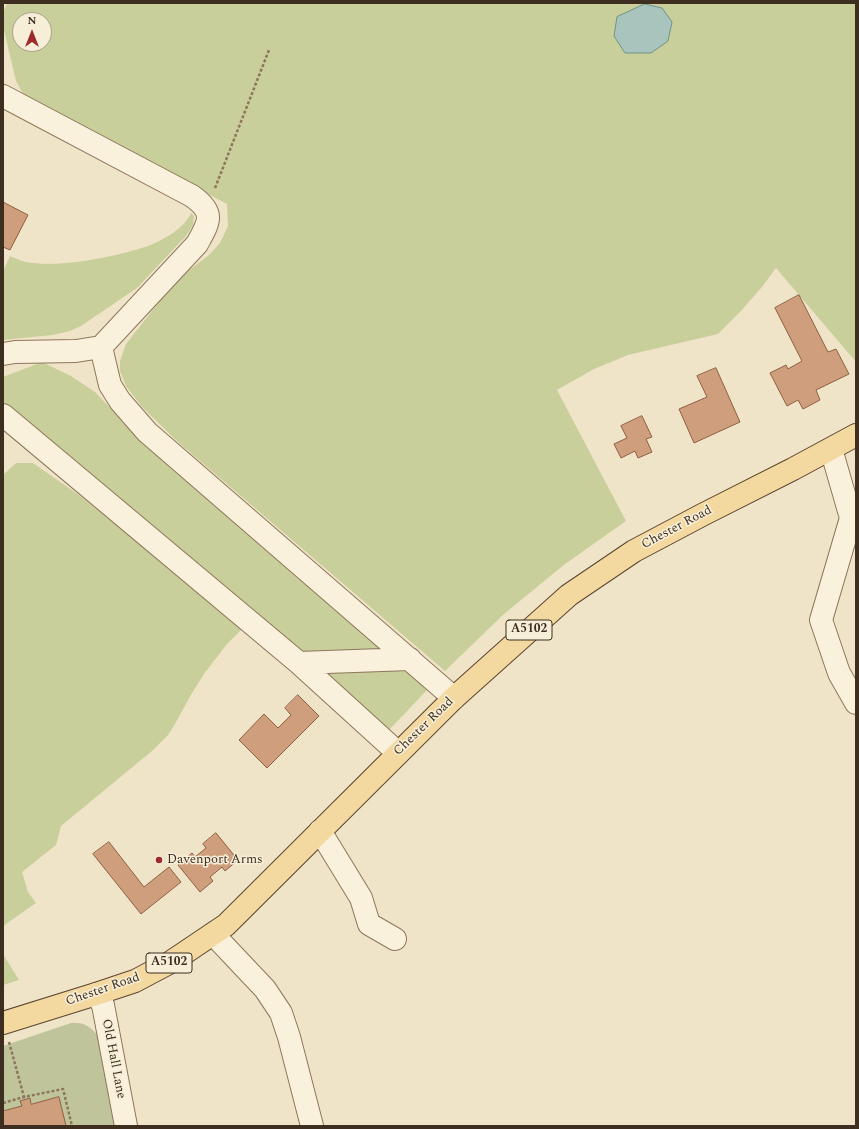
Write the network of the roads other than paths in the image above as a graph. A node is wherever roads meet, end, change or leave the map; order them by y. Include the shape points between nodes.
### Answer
1 (3, 96) edge
2 (101, 347) junction
3 (3, 354) edge
4 (3, 415) edge
5 (856, 435) edge
6 (831, 449) junction
7 (410, 659) junction
8 (299, 663) junction
9 (454, 698) junction
10 (856, 703) edge
11 (398, 753) junction
12 (320, 831) junction
13 (213, 934) junction
14 (394, 938) dead end
15 (96, 994) junction
16 (3, 1023) edge
17 (126, 1126) edge
18 (312, 1126) edge

1 - 2 street via 192,196 208,213 208,225 197,244
2 - 3 street via 76,351
2 - 7 street via 110,385 120,401 147,432
4 - 8 street
5 - 6 main road, Chester Road / A5102
6 - 9 main road, Chester Road / A5102 via 634,551 569,595
6 - 10 street via 851,518 821,620 839,673
7 - 8 street
7 - 9 street
8 - 11 street
9 - 11 main road, Chester Road / A5102
11 - 12 main road, Chester Road / A5102
12 - 13 main road, Chester Road / A5102 via 226,925
12 - 14 street via 361,898 369,924
13 - 15 main road, Chester Road / A5102 via 171,962 135,981
13 - 18 street via 265,989 280,1013 289,1037
15 - 16 main road, Chester Road / A5102
15 - 17 street, Old Hall Lane via 103,1005

